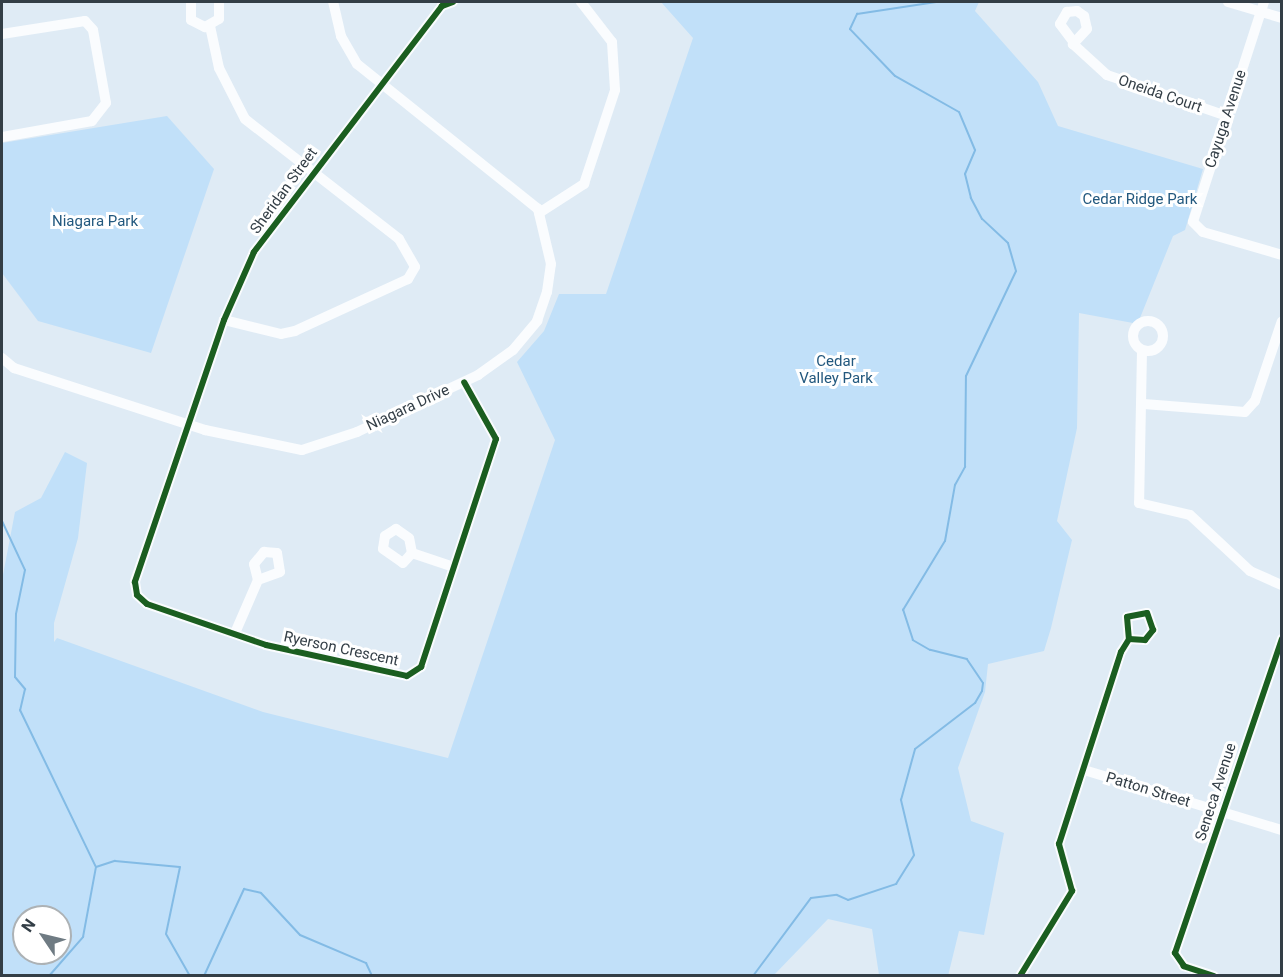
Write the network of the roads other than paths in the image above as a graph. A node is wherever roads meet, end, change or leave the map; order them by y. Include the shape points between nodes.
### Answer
1 (191, 2) edge
2 (219, 2) edge
3 (333, 2) edge
4 (453, 2) edge
5 (581, 2) edge
6 (1228, 2) edge
7 (1262, 6) edge
8 (1281, 18) edge
9 (210, 26) junction
10 (2, 34) edge
11 (1072, 40) dead end
12 (381, 84) junction
13 (1227, 116) junction
14 (2, 137) edge
15 (311, 174) junction
16 (539, 213) junction
17 (1281, 255) edge
18 (224, 320) junction
19 (1281, 321) edge
20 (1142, 351) dead end
21 (2, 358) edge
22 (464, 382) junction
23 (1144, 404) junction
24 (189, 425) junction
25 (412, 553) dead end
26 (454, 567) junction
27 (258, 580) dead end
28 (1281, 585) edge
29 (235, 633) junction
30 (1129, 639) dead end
31 (1281, 639) edge
32 (1084, 770) junction
33 (1222, 812) junction
34 (1281, 830) edge
35 (1020, 975) edge
36 (1214, 975) edge

1 - 9 street via 191,20
2 - 9 street via 221,14
3 - 12 street via 341,36 357,64
4 - 12 street, Sheridan Street via 442,6
5 - 16 street via 612,42 615,90 584,184
6 - 7 street
7 - 8 street
7 - 13 street, Cayuga Avenue
9 - 15 street via 219,68 245,119
10 - 14 street via 85,21 93,30 106,104 92,121
11 - 13 street, Oneida Court via 1116,81
12 - 15 street, Sheridan Street
12 - 16 street via 516,189
13 - 17 street, Cayuga Avenue via 1193,215 1194,225 1203,232
15 - 18 street, Sheridan Street via 254,252
15 - 18 street via 399,239 415,267 411,273 295,331 281,334
16 - 22 street, Niagara Drive via 551,264 537,321 510,353
18 - 24 street, Sheridan Street
19 - 23 street via 1255,401 1245,412
20 - 23 street
21 - 24 street, Niagara Drive via 14,368
22 - 24 street, Niagara Drive via 357,432 302,450 260,445
22 - 26 street, Ryerson Crescent via 496,439
23 - 28 street via 1139,503 1190,514 1250,571
24 - 29 street, Ryerson Crescent via 135,582 136,595 147,604
25 - 26 street
26 - 29 street, Ryerson Crescent via 422,667 407,676
27 - 29 street
30 - 32 street
31 - 33 street, Seneca Avenue
32 - 33 street, Patton Street
32 - 35 street via 1059,844 1072,891
33 - 34 street, Patton Street
33 - 36 street, Seneca Avenue via 1174,953 1184,966

